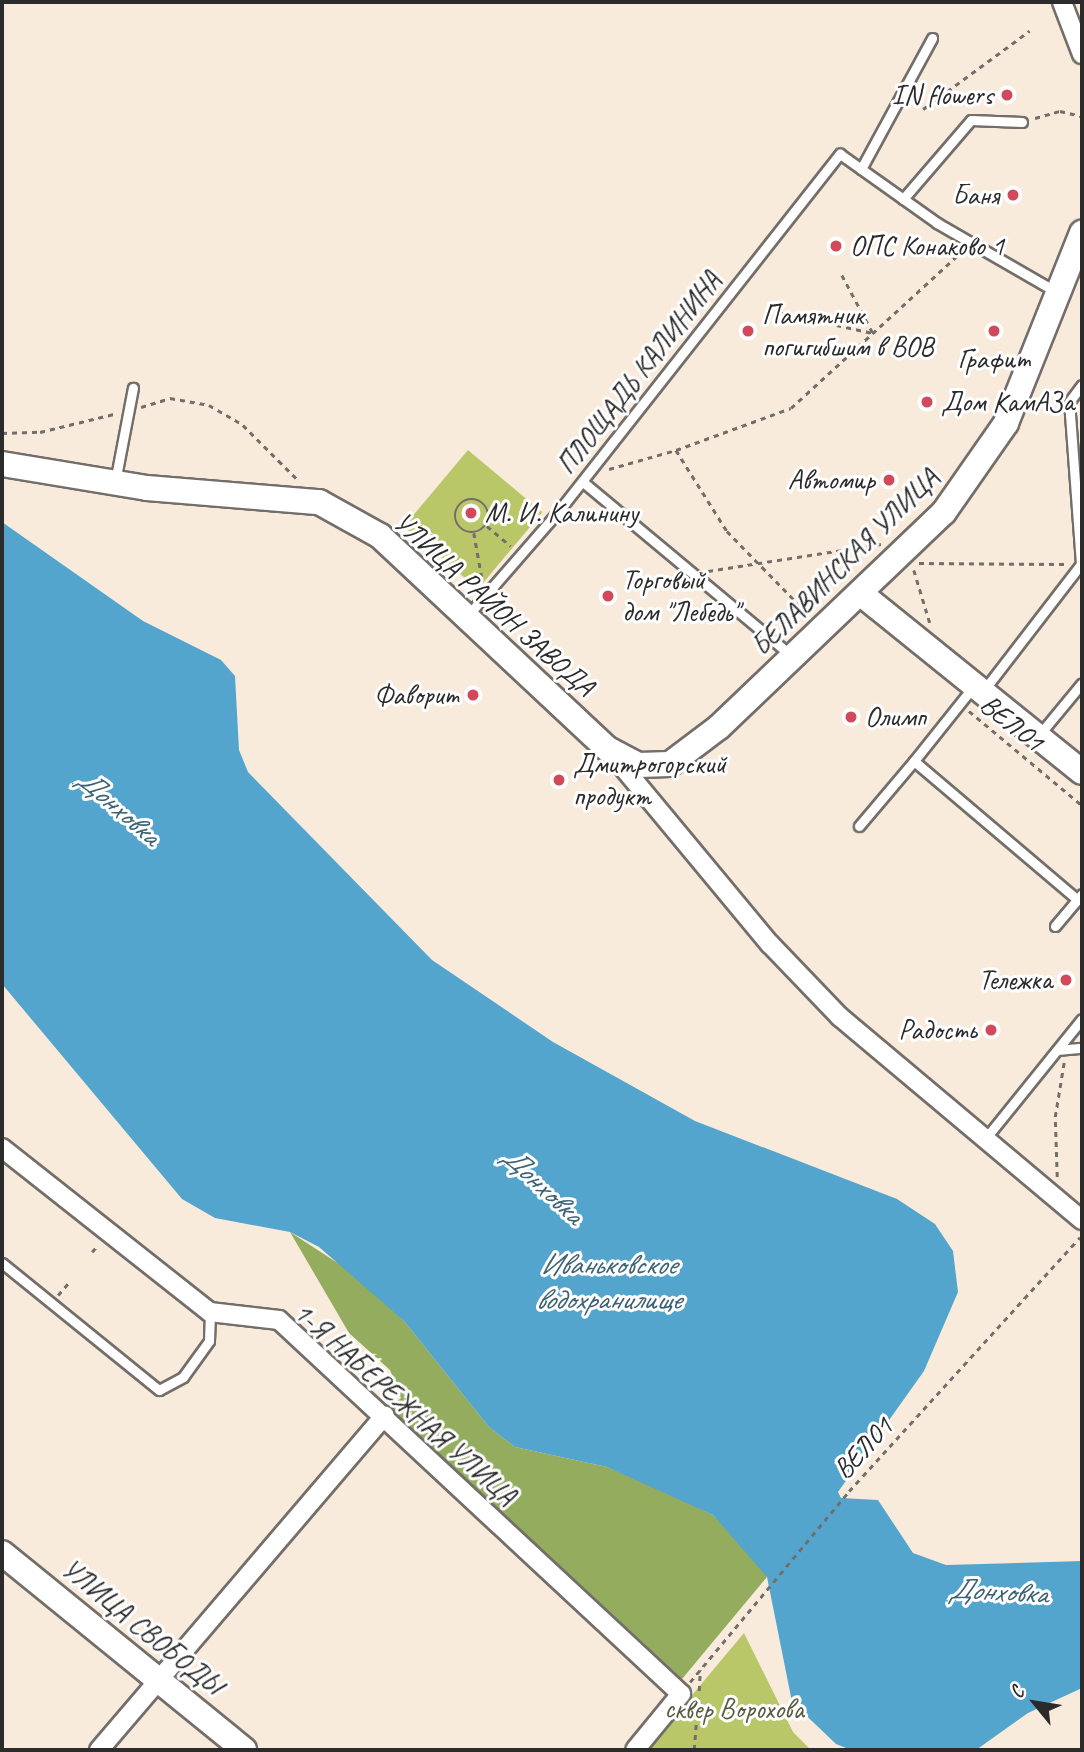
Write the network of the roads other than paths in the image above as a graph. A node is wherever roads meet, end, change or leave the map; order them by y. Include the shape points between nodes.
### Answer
1 (1062, 2) edge
2 (932, 38) dead end
3 (1082, 54) edge
4 (1022, 122) road end
5 (861, 169) junction
6 (903, 199) junction
7 (1082, 233) edge
8 (1059, 294) junction
9 (1082, 385) edge
10 (133, 388) dead end
11 (2, 464) edge
12 (585, 479) junction
13 (115, 484) junction
14 (1081, 564) edge
15 (860, 593) junction
16 (468, 616) junction
17 (793, 656) junction
18 (1082, 683) edge
19 (972, 694) junction
20 (1038, 737) junction
21 (608, 749) junction
22 (914, 761) junction
23 (1082, 772) edge
24 (859, 827) dead end
25 (1080, 897) edge
26 (1055, 926) dead end
27 (1082, 1019) edge
28 (1082, 1048) edge
29 (1062, 1049) junction
30 (985, 1139) junction
31 (2, 1149) edge
32 (1082, 1220) edge
33 (2, 1263) edge
34 (210, 1312) junction
35 (385, 1415) junction
36 (2, 1553) edge
37 (161, 1679) junction
38 (99, 1750) edge
39 (244, 1750) edge
40 (635, 1750) edge

1 - 3 street
2 - 5 lane
4 - 6 lane via 971,120
5 - 6 lane
5 - 12 lane, ПЛОЩАДЬ КАЛИНИНА via 840,154
6 - 8 lane
7 - 8 street, БЕЛАВИНСКАЯ УЛИЦА
8 - 15 street, БЕЛАВИНСКАЯ УЛИЦА via 1030,374 978,468 944,512
9 - 14 lane via 1069,402
10 - 13 lane
11 - 13 street, УЛИЦА РАЙОН ЗАВОДА
12 - 16 lane, ПЛОЩАДЬ КАЛИНИНА
12 - 17 lane
13 - 16 street, УЛИЦА РАЙОН ЗАВОДА via 319,502 380,536
14 - 19 lane
15 - 17 street, БЕЛАВИНСКАЯ УЛИЦА
15 - 19 street
16 - 21 street, УЛИЦА РАЙОН ЗАВОДА
17 - 21 street, БЕЛАВИНСКАЯ УЛИЦА via 681,759 649,767
18 - 20 lane
19 - 20 street
19 - 22 lane
20 - 23 street
21 - 30 street, УЛИЦА РАЙОН ЗАВОДА via 770,944 840,1017
22 - 24 lane
22 - 25 lane
25 - 26 lane
27 - 29 lane
28 - 29 lane
29 - 30 lane
30 - 32 street, УЛИЦА РАЙОН ЗАВОДА
31 - 34 street
33 - 34 lane via 159,1391 183,1377 209,1341
34 - 35 street, 1-Я НАБЕРЕЖНАЯ УЛИЦА via 279,1320
35 - 37 street
35 - 40 street, 1-Я НАБЕРЕЖНАЯ УЛИЦА via 681,1694
36 - 37 street, УЛИЦА СВОБОДЫ
37 - 38 street
37 - 39 street, УЛИЦА СВОБОДЫ

